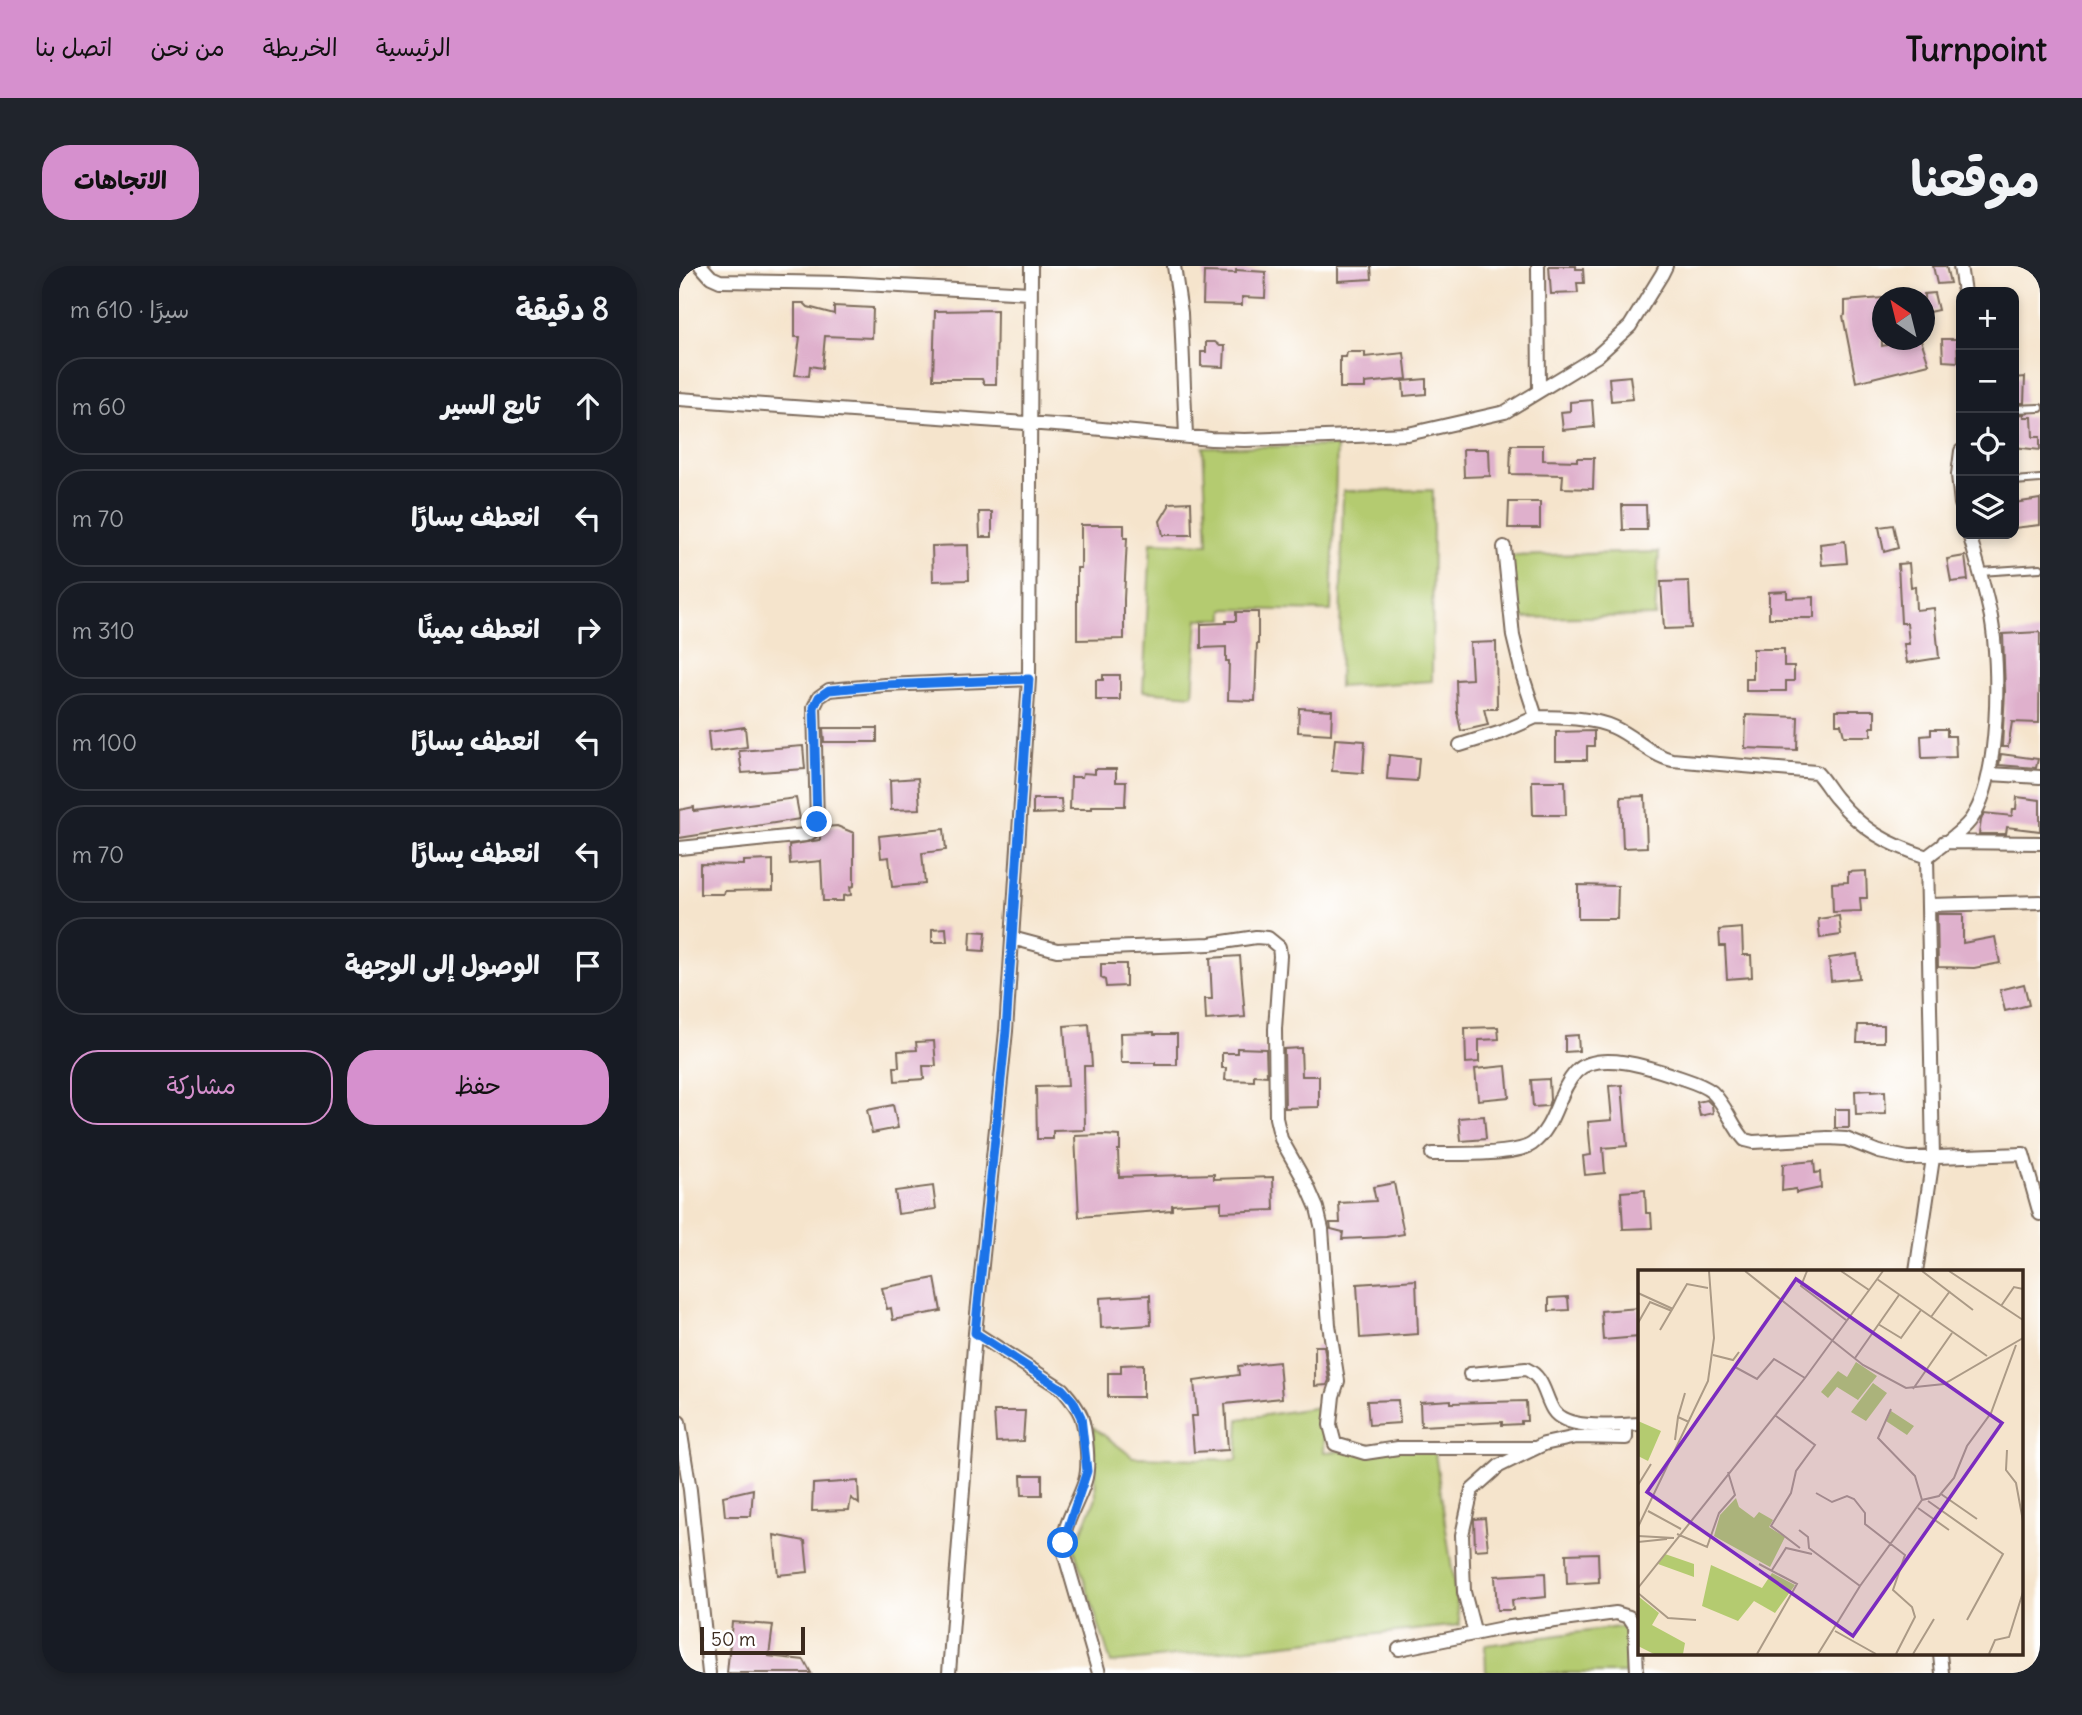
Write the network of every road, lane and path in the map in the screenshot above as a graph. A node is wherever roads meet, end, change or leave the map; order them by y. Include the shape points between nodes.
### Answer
1 (701, 266) edge
2 (1031, 266) edge
3 (1174, 266) edge
4 (1538, 266) edge
5 (1666, 266) edge
6 (1960, 266) edge
7 (1963, 287) edge
8 (1030, 293) junction
9 (1539, 391) junction
10 (679, 399) edge
11 (2040, 408) edge
12 (2019, 409) edge
13 (1032, 424) junction
14 (1186, 436) junction
15 (2040, 479) edge
16 (2019, 481) edge
17 (1970, 539) edge
18 (1504, 547) dead end
19 (2040, 568) edge
20 (1980, 572) junction
21 (1029, 679) junction
22 (1536, 717) junction
23 (1460, 745) dead end
24 (1990, 774) junction
25 (2040, 777) edge
26 (1944, 842) junction
27 (2040, 843) edge
28 (680, 848) edge
29 (1927, 857) junction
30 (2040, 902) edge
31 (1929, 905) junction
32 (1012, 938) junction
33 (1432, 1154) dead end
34 (1933, 1158) junction
35 (2040, 1214) edge
36 (1916, 1270) edge
37 (975, 1333) junction
38 (1470, 1374) dead end
39 (679, 1422) edge
40 (1626, 1424) junction
41 (1638, 1424) edge
42 (1535, 1448) junction
43 (1475, 1634) junction
44 (1399, 1649) dead end
45 (709, 1673) edge
46 (949, 1673) edge
47 (1099, 1673) edge
48 (1637, 1673) edge

1 - 8 street via 720,281
2 - 8 street
3 - 14 street via 1181,313
4 - 9 street
5 - 9 street via 1630,326 1597,356
6 - 7 street
8 - 13 street
9 - 14 street via 1505,412 1408,435 1245,440
10 - 13 street
11 - 12 lane
13 - 14 street
13 - 21 street
15 - 16 lane
17 - 20 street
18 - 22 street via 1513,636
19 - 20 lane
20 - 24 street via 1996,660
21 - 28 street via 829,690 814,707 815,830 805,835
21 - 32 street
22 - 23 street
22 - 29 street via 1612,726 1672,760 1816,772 1857,821 1896,846
24 - 25 street
24 - 26 street via 1970,822
26 - 27 street
26 - 29 street
29 - 31 street
30 - 31 street
31 - 34 street
32 - 37 street
32 - 42 street via 1057,950 1210,944 1256,937 1268,938 1279,947 1276,1118 1322,1229 1338,1381 1330,1426 1335,1444 1365,1453 1398,1448
33 - 34 street via 1530,1146 1552,1118 1577,1071 1592,1063 1621,1061 1707,1089 1745,1140 1846,1139 1895,1156
34 - 35 street via 2023,1154
34 - 36 street
37 - 46 street
37 - 47 street via 1062,1389 1081,1417 1087,1471 1063,1549
38 - 40 street via 1526,1370 1539,1379 1561,1418 1573,1423
39 - 45 street
40 - 41 street
40 - 42 street via 1626,1438 1576,1437
42 - 43 street via 1499,1466 1472,1490 1462,1535 1464,1592
43 - 44 street
43 - 48 street via 1616,1613 1629,1617 1635,1626

